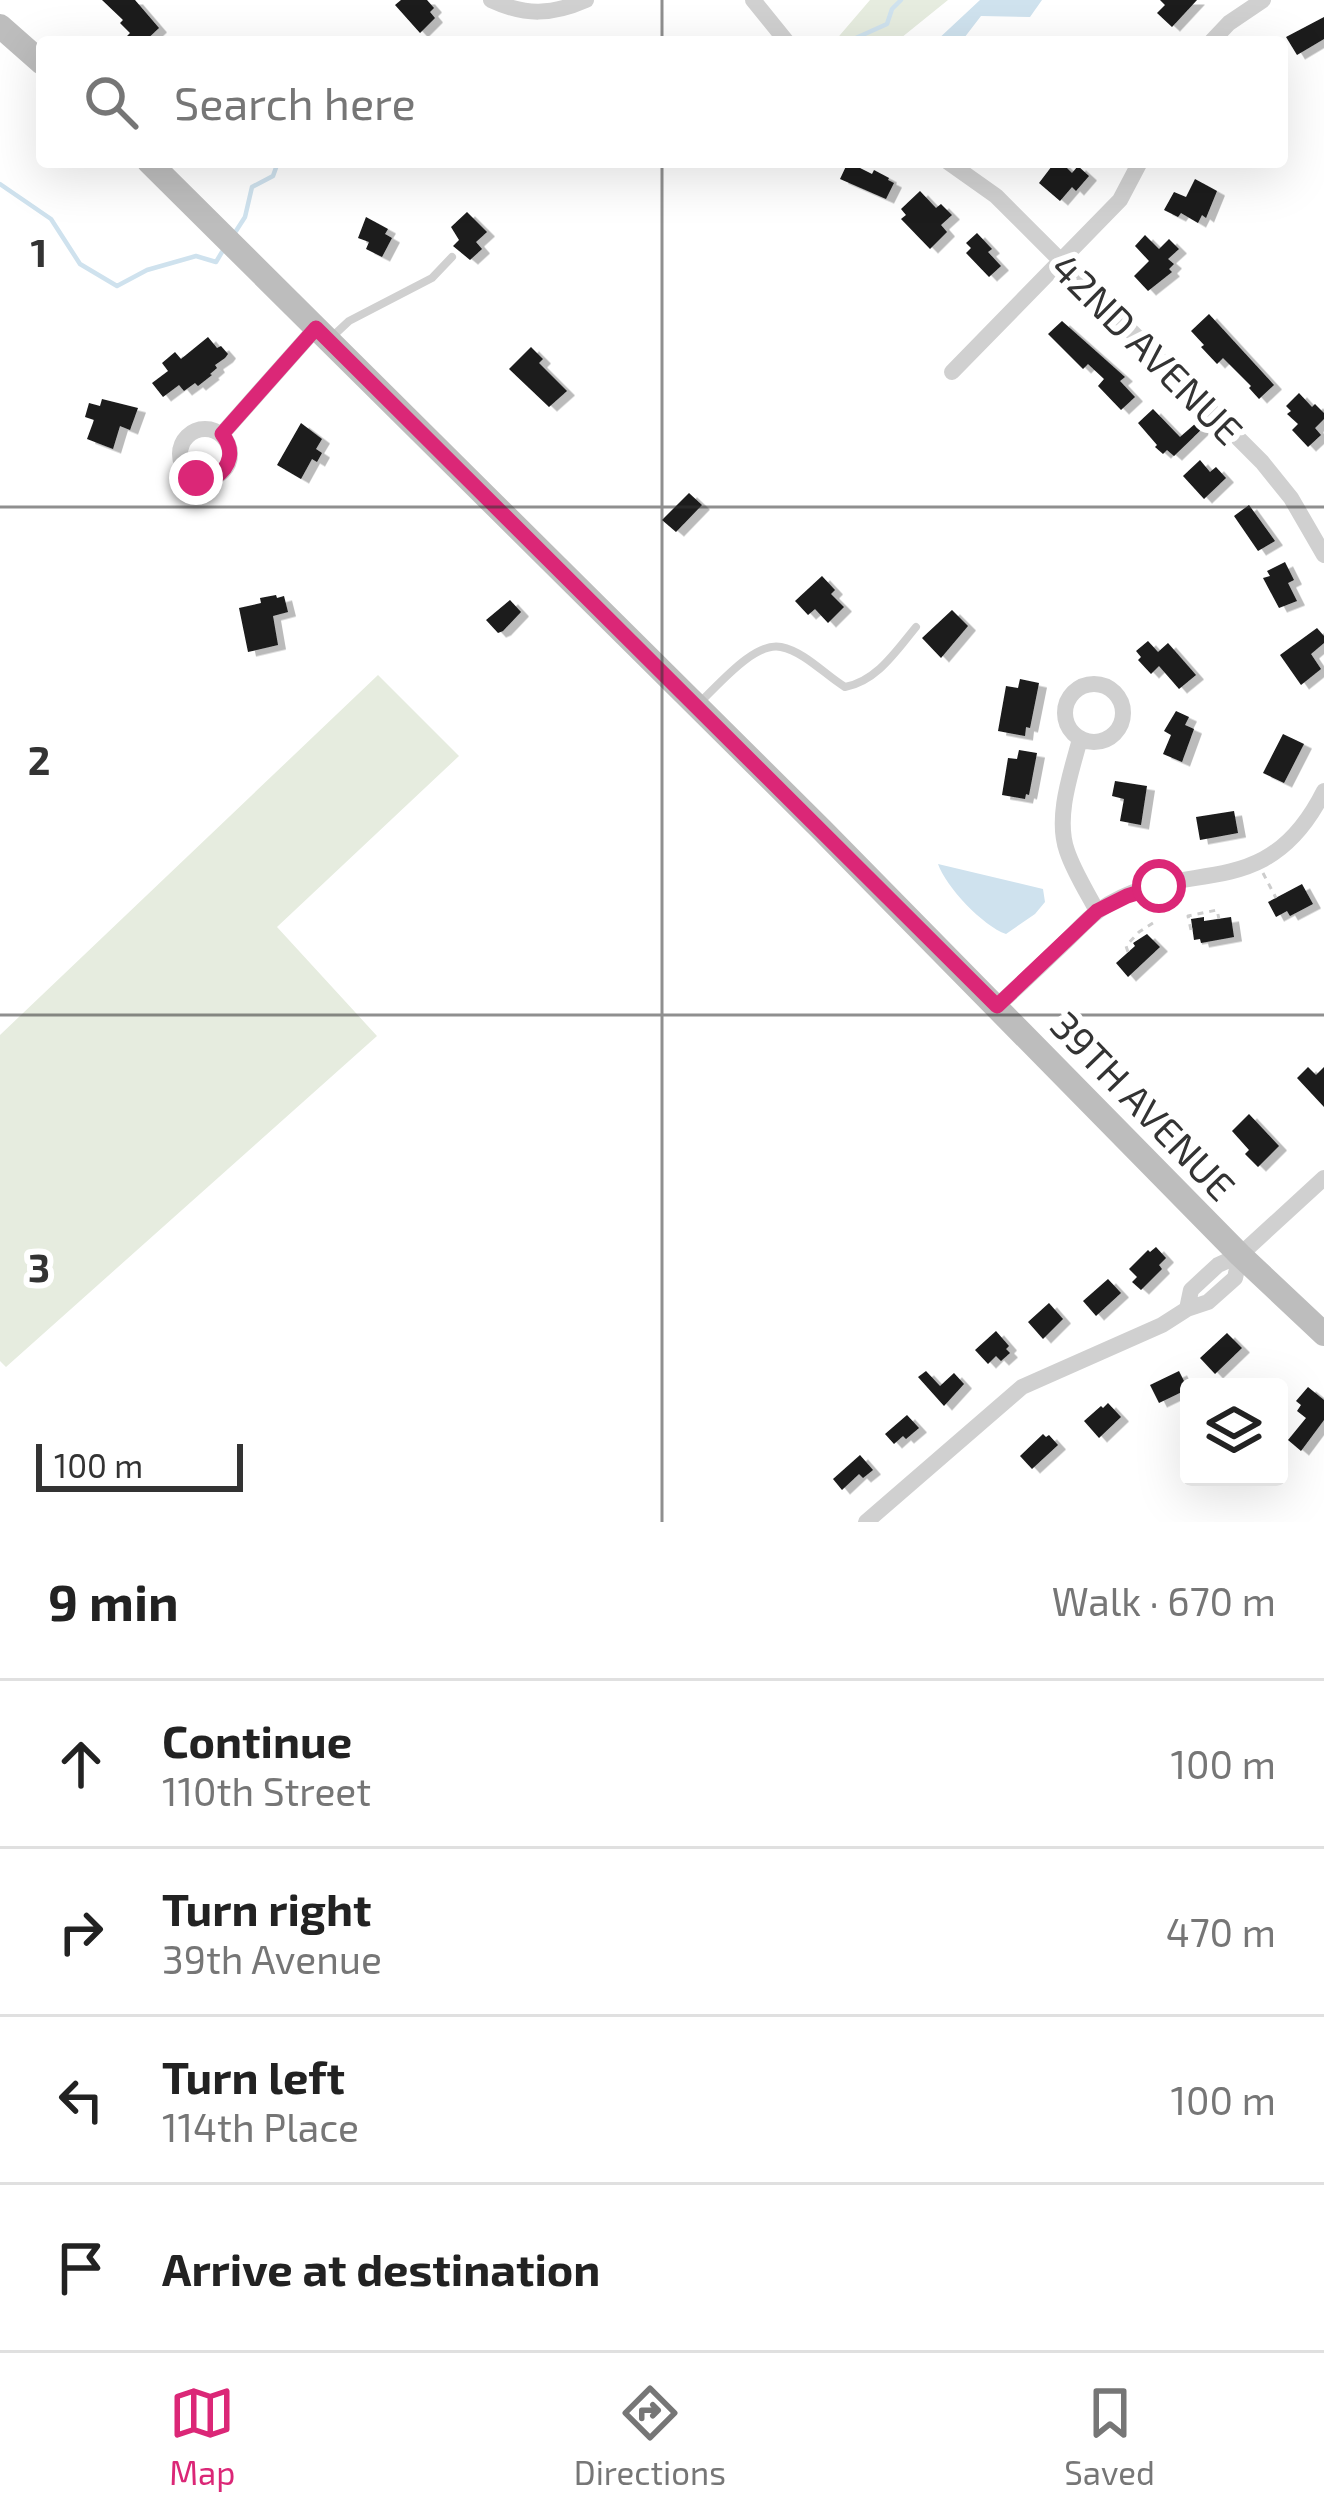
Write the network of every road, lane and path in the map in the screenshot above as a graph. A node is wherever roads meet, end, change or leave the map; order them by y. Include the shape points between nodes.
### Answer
1 (491, 0) edge
2 (586, 0) edge
3 (753, 0) edge
4 (1263, 0) edge
5 (0, 26) edge
6 (783, 36) edge
7 (1217, 36) edge
8 (36, 58) edge
9 (155, 168) edge
10 (956, 168) edge
11 (1137, 168) edge
12 (452, 257) dead end
13 (1061, 260) junction
14 (322, 334) junction
15 (952, 372) dead end
16 (222, 434) dead end
17 (1324, 555) edge
18 (916, 627) dead end
19 (697, 705) junction
20 (1080, 739) dead end
21 (1324, 791) edge
22 (1257, 863) junction
23 (1276, 898) dead end
24 (1097, 911) junction
25 (1219, 919) dead end
26 (1153, 923) dead end
27 (1191, 930) dead end
28 (1128, 952) dead end
29 (997, 1006) junction
30 (1324, 1178) edge
31 (1240, 1255) junction
32 (1324, 1334) edge
33 (871, 1520) edge

1 - 2 street via 536,14
3 - 6 street
4 - 7 street
5 - 8 main road
9 - 14 main road, 39TH AVENUE
10 - 13 street, 42ND AVENUE
11 - 13 street via 1120,200
12 - 14 lane via 432,278
13 - 15 street
13 - 17 street, 42ND AVENUE via 1262,462
14 - 16 street
14 - 19 main road, 39TH AVENUE
18 - 19 lane via 857,685 845,687 804,658 767,647
19 - 29 main road, 39TH AVENUE
20 - 24 street via 1062,830
21 - 22 street via 1299,831
22 - 23 path
22 - 24 street via 1159,886
24 - 29 street
25 - 27 path via 1217,910 1188,916
26 - 28 path
29 - 31 main road, 39TH AVENUE
30 - 31 street
31 - 32 main road, 39TH AVENUE
31 - 33 street via 1235,1278 1208,1302 1022,1387

